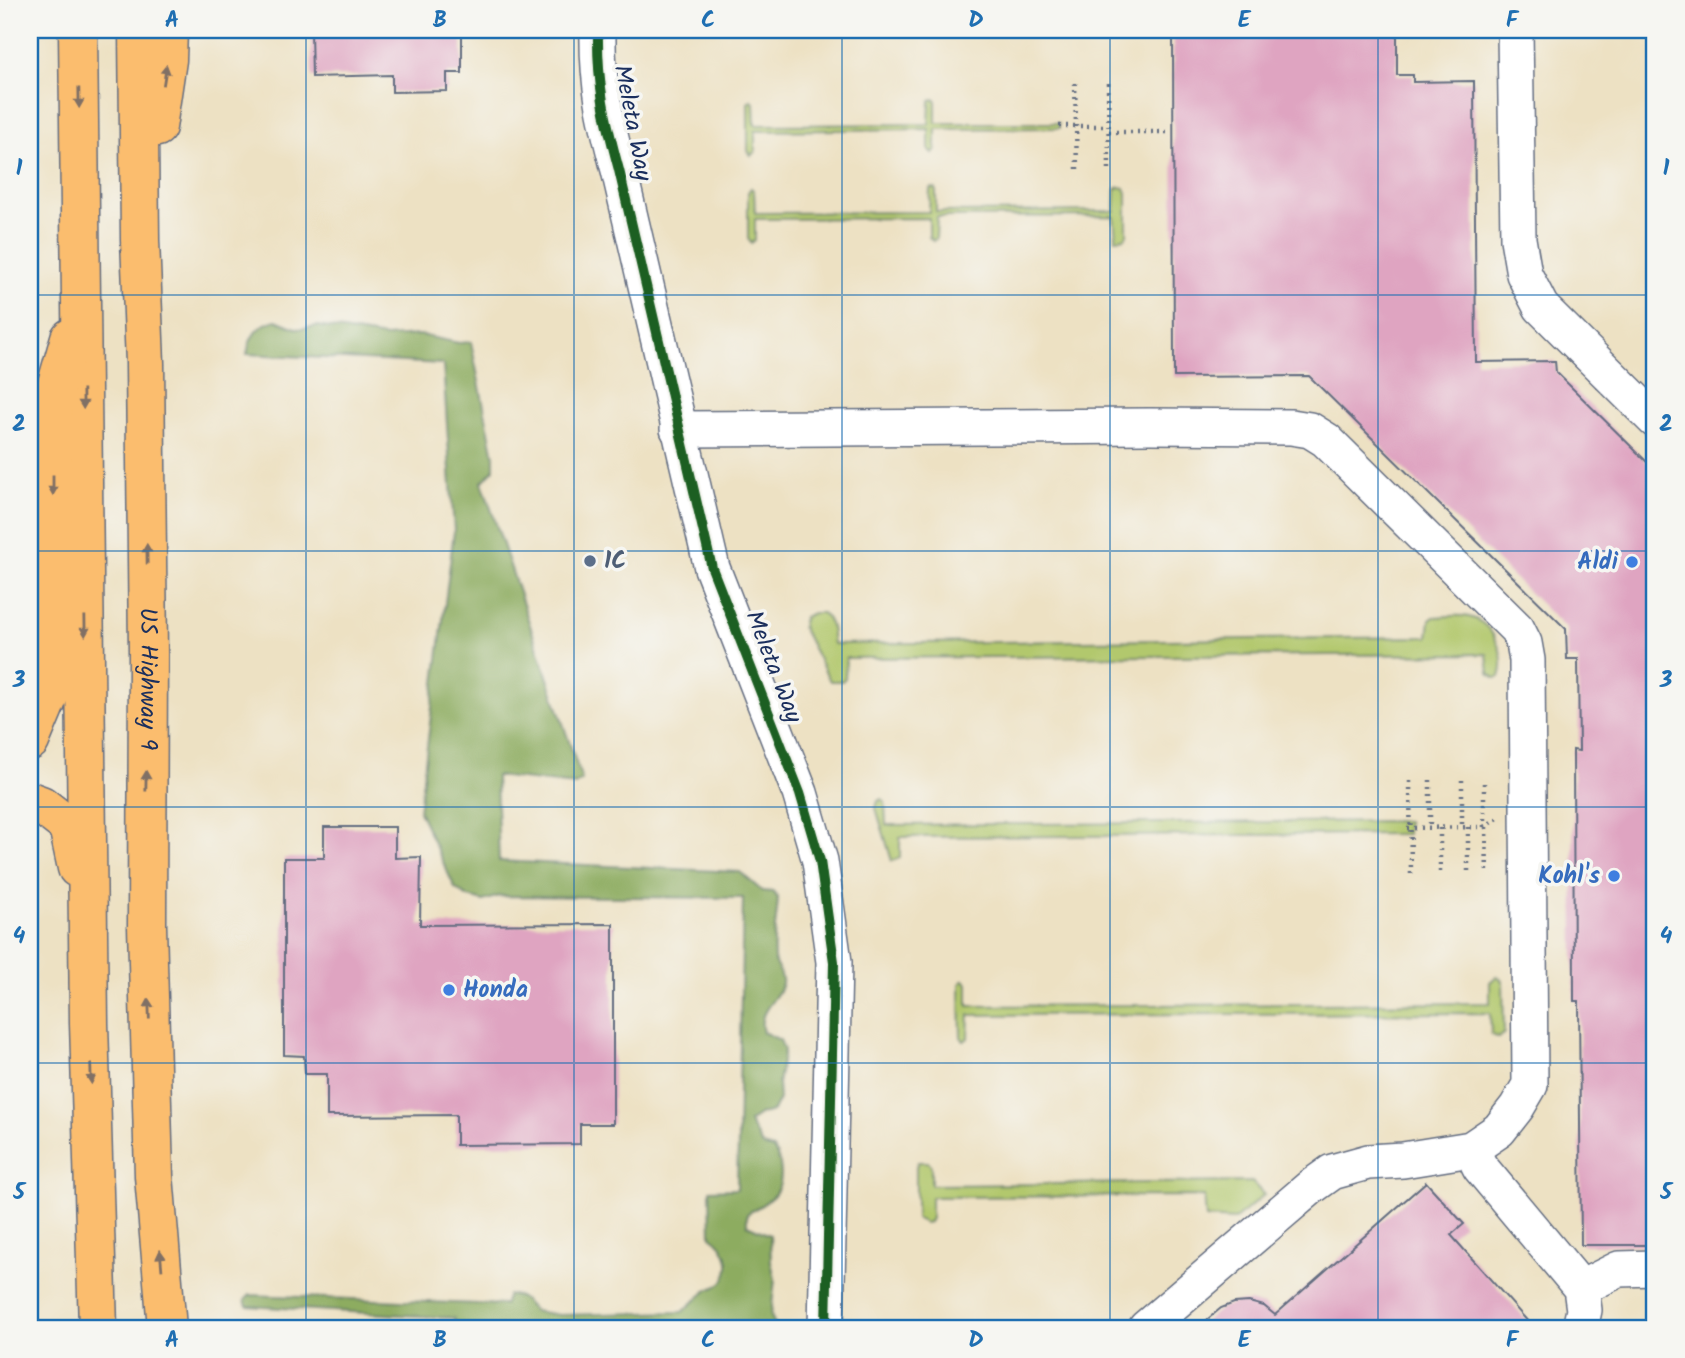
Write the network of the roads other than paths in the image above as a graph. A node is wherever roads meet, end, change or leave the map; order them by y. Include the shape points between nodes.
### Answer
1 (78, 30) edge
2 (138, 30) edge
3 (168, 30) edge
4 (598, 30) edge
5 (1515, 30) edge
6 (140, 240) junction
7 (82, 299) junction
8 (1655, 420) edge
9 (678, 429) junction
10 (30, 741) edge
11 (30, 802) edge
12 (89, 1023) junction
13 (1471, 1149) junction
14 (1655, 1268) edge
15 (1581, 1288) junction
16 (98, 1328) edge
17 (167, 1328) edge
18 (826, 1328) edge
19 (1146, 1328) edge
20 (1580, 1328) edge

1 -> 7 highway
2 - 6 highway, US Highway 9
6 -> 3 highway
4 - 9 street, Meleta Way via 597,71 604,114
5 - 8 street via 1518,239 1524,274 1541,307
17 -> 6 highway, US Highway 9 via 154,1176 147,940
7 -> 10 highway via 52,401 53,686
7 -> 12 highway
9 - 13 street via 1291,427 1310,430 1326,440 1517,629 1524,643 1530,1084 1499,1130
9 - 18 street, Meleta Way via 712,568 800,793 820,861 834,962
11 - 12 highway via 68,826 79,877
12 -> 16 highway
13 - 15 street via 1480,1167
13 - 19 street via 1368,1162 1332,1172
14 - 15 street via 1619,1269
15 - 20 street via 1584,1310

